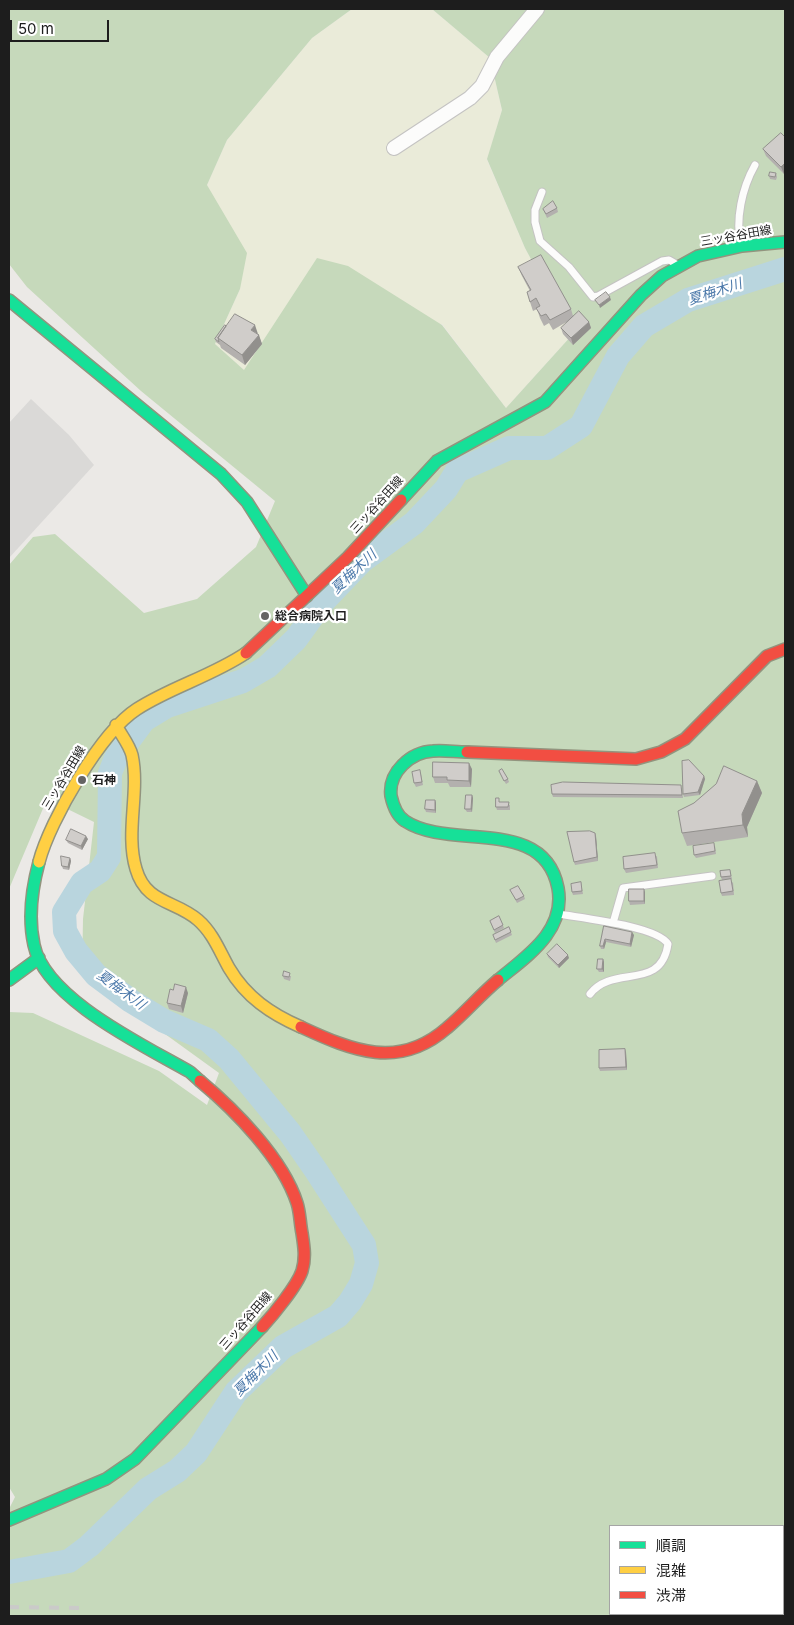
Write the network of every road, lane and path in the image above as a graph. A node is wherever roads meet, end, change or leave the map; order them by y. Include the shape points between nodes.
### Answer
1 (536, 9) edge
2 (394, 148) dead end
3 (755, 166) dead end
4 (542, 192) dead end
5 (785, 242) edge
6 (742, 246) junction
7 (678, 266) junction
8 (9, 300) edge
9 (307, 596) junction
10 (785, 649) edge
11 (117, 727) junction
12 (712, 876) dead end
13 (558, 914) junction
14 (614, 923) junction
15 (39, 958) junction
16 (12, 963) dead end
17 (9, 980) edge
18 (590, 994) dead end
19 (9, 1520) edge

1 - 2 street via 497,57 482,86 470,98
3 - 6 lane via 744,193 738,230
4 - 7 lane via 535,210 540,241 569,267 593,296 662,261 669,260
5 - 6 main road, 三ッ谷谷田線
6 - 7 main road, 三ッ谷谷田線 via 698,256
7 - 9 main road, 三ッ谷谷田線 via 641,295 545,402 437,461
8 - 9 main road via 221,474 247,502
9 - 11 main road, 三ッ谷谷田線 via 245,654 137,709
10 - 13 main road via 767,656 685,739 655,755 636,759 432,751 411,758 397,770 392,798 402,819 429,830 524,844 542,857 553,873 558,888
11 - 13 main road via 132,754 135,862 141,883 154,896 197,919 210,933 242,990 284,1021 374,1055 398,1053 421,1046 448,1028 541,942
11 - 15 main road, 三ッ谷谷田線 via 65,800 43,846 34,884 32,915 34,945
12 - 14 lane via 623,888
13 - 14 lane
14 - 18 lane via 663,939 668,944 667,950 653,971 612,979 600,984
15 - 16 main road
15 - 17 main road
15 - 19 main road, 三ッ谷谷田線 via 60,988 79,1004 99,1020 190,1072 221,1098 252,1131 283,1175 297,1203 305,1253 302,1272 275,1313 134,1459 106,1479

